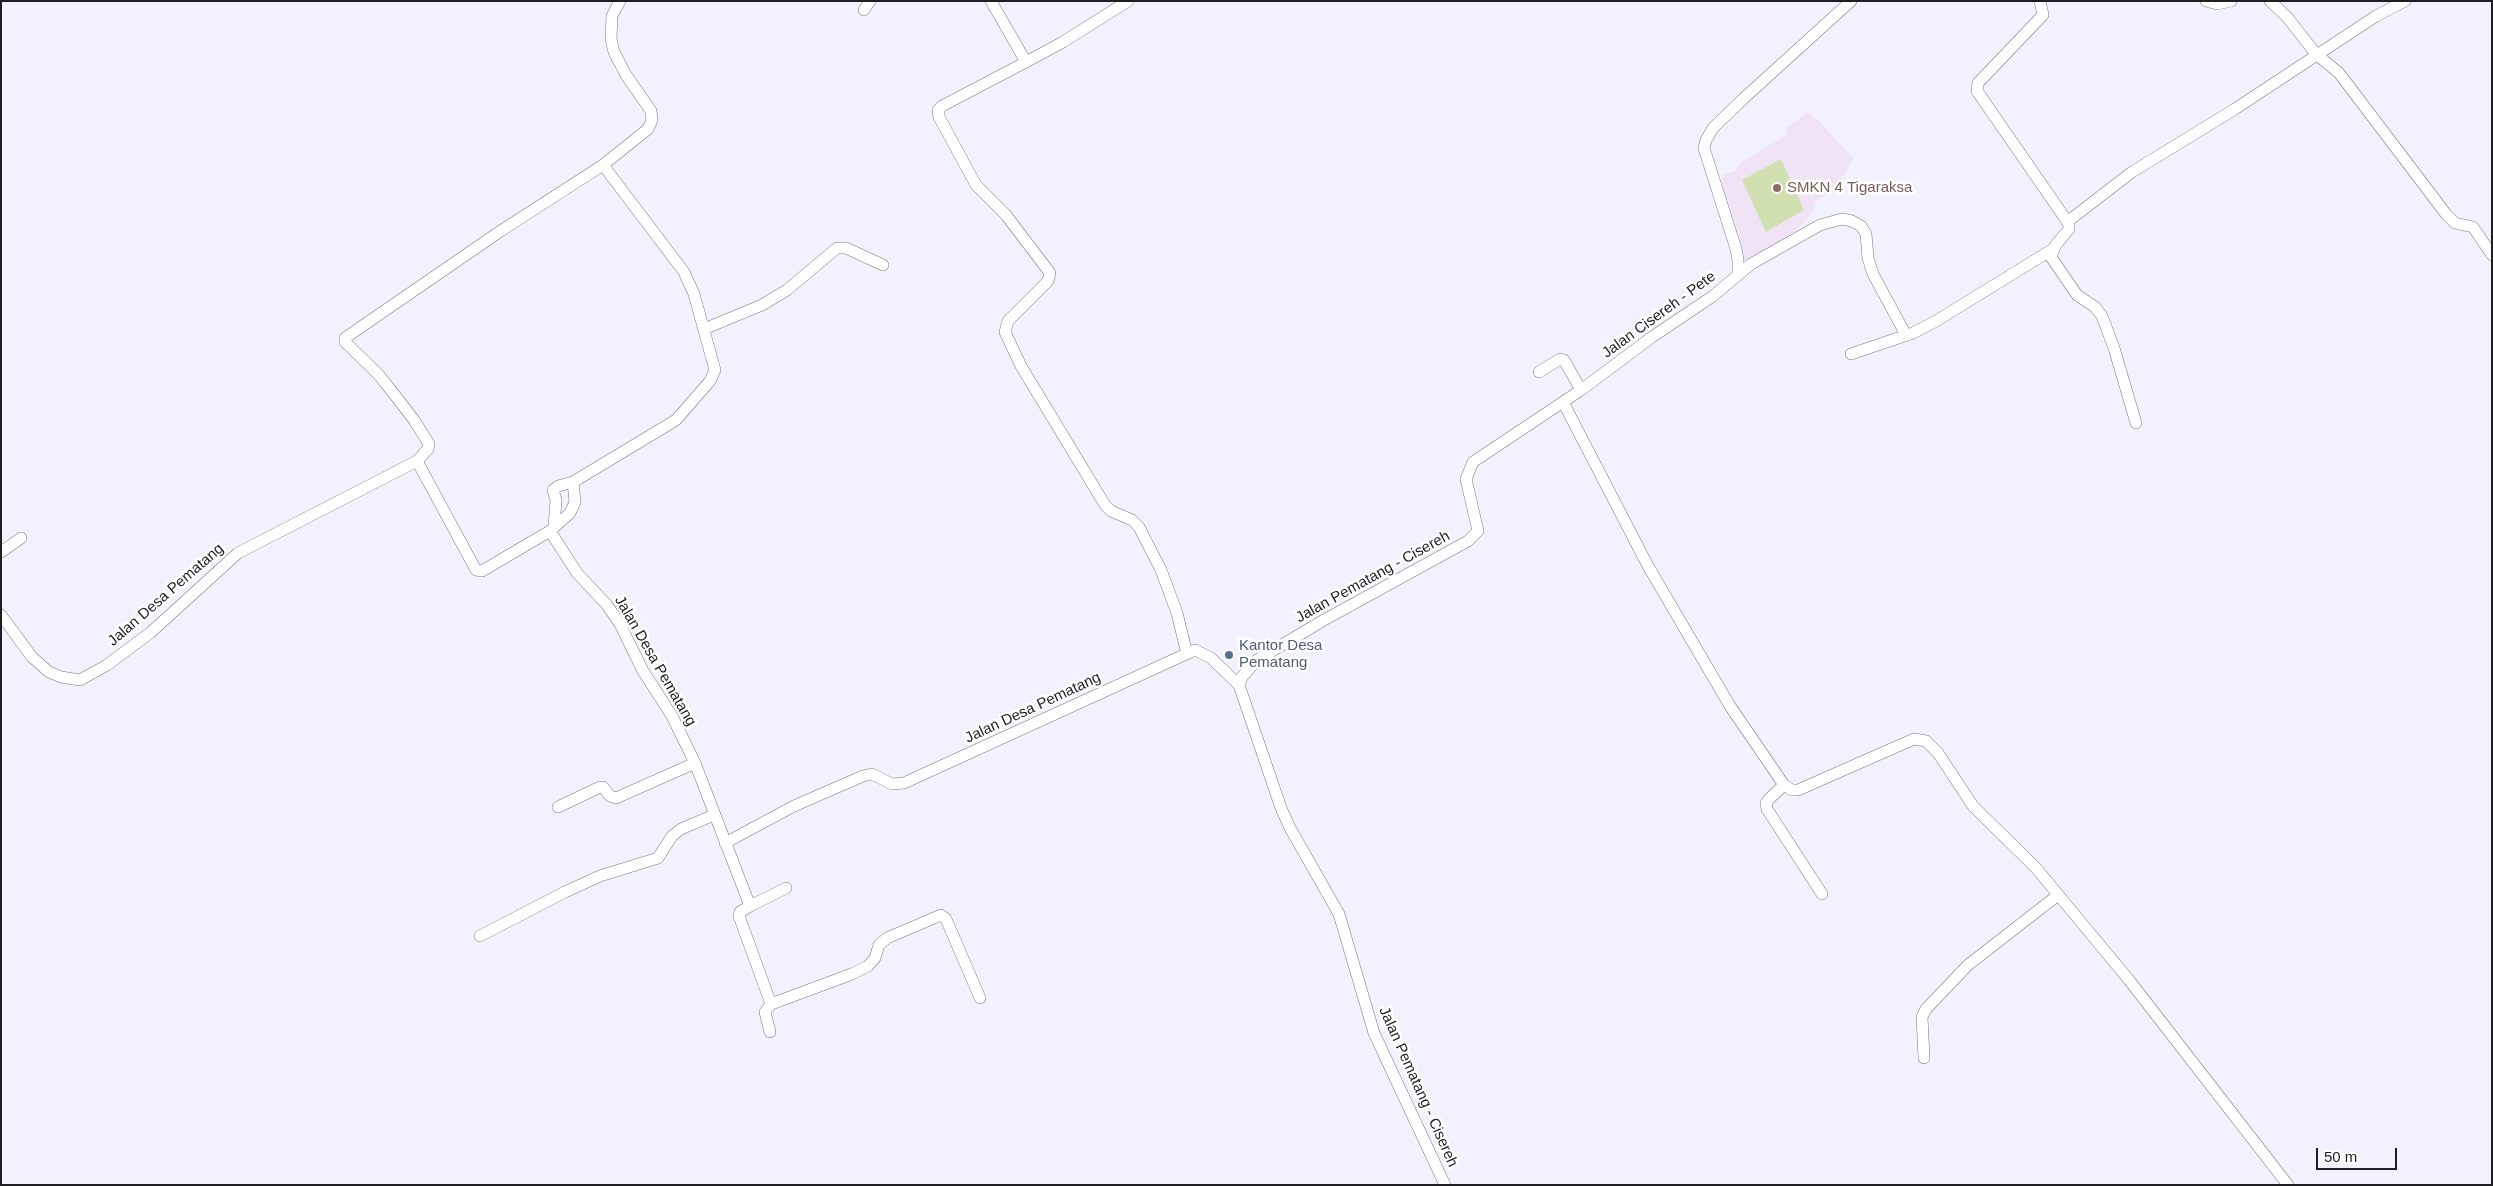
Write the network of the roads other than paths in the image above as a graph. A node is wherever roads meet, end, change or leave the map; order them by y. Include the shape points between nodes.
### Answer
1 (620, 1) edge
2 (991, 1) edge
3 (1128, 1) edge
4 (2040, 1) edge
5 (2206, 1) edge
6 (2231, 1) edge
7 (2270, 1) edge
8 (2405, 1) edge
9 (1848, 2) edge
10 (2316, 54) junction
11 (1026, 62) junction
12 (604, 165) junction
13 (2068, 222) junction
14 (2053, 249) junction
15 (2492, 255) edge
16 (883, 265) dead end
17 (1738, 276) junction
18 (704, 329) junction
19 (1906, 335) junction
20 (1851, 354) dead end
21 (1539, 372) dead end
22 (1581, 390) junction
23 (1563, 402) junction
24 (2136, 423) dead end
25 (417, 461) junction
26 (573, 482) junction
27 (552, 529) junction
28 (21, 538) dead end
29 (1, 552) edge
30 (1, 615) edge
31 (1187, 654) junction
32 (1239, 685) junction
33 (695, 763) junction
34 (1784, 785) junction
35 (558, 806) dead end
36 (714, 815) junction
37 (725, 843) junction
38 (786, 888) dead end
39 (1822, 894) dead end
40 (2058, 895) junction
41 (750, 906) junction
42 (480, 936) dead end
43 (980, 998) dead end
44 (771, 1004) junction
45 (770, 1032) dead end
46 (1924, 1058) dead end
47 (1445, 1185) edge
48 (2288, 1185) edge

1 - 12 street via 610,27 614,52 651,111 652,120 642,135
2 - 11 street
3 - 11 street
4 - 13 street via 2043,15 1978,83 1977,91
5 - 6 street via 2217,4
7 - 10 street
8 - 10 street
9 - 17 street, Jalan Cisereh - Pete via 1713,128 1706,140 1704,148 1736,249
10 - 13 street via 2235,109 2132,172
10 - 15 street via 2338,73 2446,214 2455,223 2473,227
11 - 31 street via 942,106 938,114 976,185 1006,215 1050,273 1048,281 1008,321 1005,332 1105,505 1139,527 1162,570
12 - 18 street via 684,272
12 - 25 street via 494,235 345,338 345,342 394,394 429,444
13 - 14 street via 2069,229
14 - 19 street via 1936,321
14 - 24 street via 2052,260 2077,295 2102,316
16 - 18 street via 846,248 837,248 787,290 754,309
17 - 19 street via 1751,264 1820,225 1842,219 1852,221 1866,234 1873,274
17 - 22 street, Jalan Cisereh - Pete
18 - 26 street via 715,370 710,382 687,410 651,437
19 - 20 street
21 - 22 street via 1560,359 1564,360
22 - 23 street, Jalan Cisereh - Pete
23 - 32 street, Jalan Pematang - Cisereh via 1473,462 1466,479 1477,520 1478,531 1474,536 1258,660 1247,670
23 - 34 street via 1648,566 1730,706
25 - 27 street via 478,572
25 - 30 street, Jalan Desa Pematang via 238,553 150,633 107,665 80,680 55,674 32,657
26 - 27 street via 575,502 570,514
26 - 27 street via 554,490 556,500
27 - 33 street, Jalan Desa Pematang via 577,573 614,615
28 - 29 street
31 - 32 street via 1194,650 1203,652
31 - 37 street, Jalan Desa Pematang via 904,783 892,784 872,774 863,776 794,806
32 - 47 street, Jalan Pematang - Cisereh via 1281,808 1339,914 1374,1034
33 - 35 street via 616,798 600,787
33 - 36 street, Jalan Desa Pematang
34 - 39 street via 1768,799 1768,809
34 - 40 street via 1798,790 1914,739 1926,741 1938,753 1972,806
36 - 37 street, Jalan Desa Pematang
36 - 42 street via 681,829 672,836 658,858 600,876
37 - 41 street
38 - 41 street
40 - 46 street via 1968,964 1926,1009 1922,1017
40 - 48 street via 2130,980
41 - 44 street via 740,912 739,920
43 - 44 street via 946,919 941,915 887,938 879,945 868,966
44 - 45 street via 765,1012

